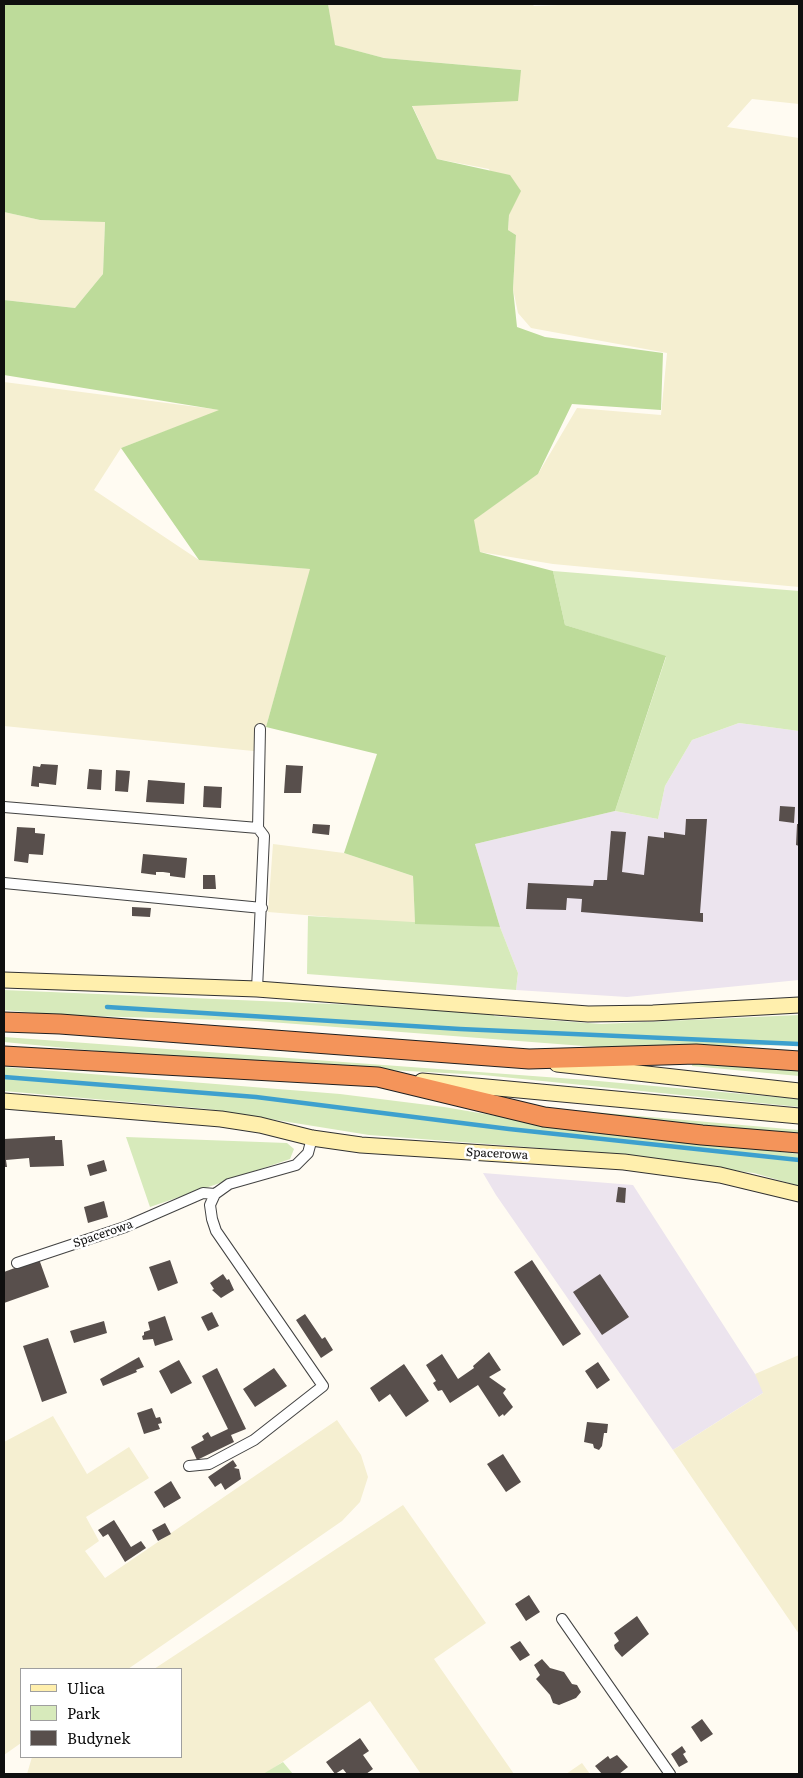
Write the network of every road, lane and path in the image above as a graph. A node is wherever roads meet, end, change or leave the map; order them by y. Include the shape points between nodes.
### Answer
1 (260, 729) dead end
2 (4, 807) edge
3 (258, 828) junction
4 (4, 883) edge
5 (262, 908) junction
6 (4, 980) edge
7 (257, 989) junction
8 (799, 1005) edge
9 (4, 1022) edge
10 (4, 1056) edge
11 (529, 1059) junction
12 (799, 1061) edge
13 (378, 1077) junction
14 (799, 1091) edge
15 (4, 1101) edge
16 (799, 1116) edge
17 (312, 1138) junction
18 (799, 1143) edge
19 (215, 1194) junction
20 (799, 1194) edge
21 (17, 1263) dead end
22 (189, 1466) dead end
23 (562, 1619) dead end
24 (670, 1774) edge

1 - 3 street
2 - 3 street
3 - 5 street via 264,836
4 - 5 street
5 - 7 street
6 - 7 street
7 - 8 street via 596,1014
9 - 11 highway
10 - 13 highway
11 - 12 highway via 696,1054
11 - 14 street
13 - 16 street
13 - 18 highway via 544,1117
15 - 17 street via 221,1118
17 - 19 street, Spacerowa via 308,1153 296,1165 236,1182
17 - 20 street, Spacerowa via 361,1145 624,1162 720,1175
19 - 21 street, Spacerowa via 204,1193 125,1227
19 - 22 street via 210,1205 216,1231 323,1386 254,1440 209,1464
23 - 24 street

